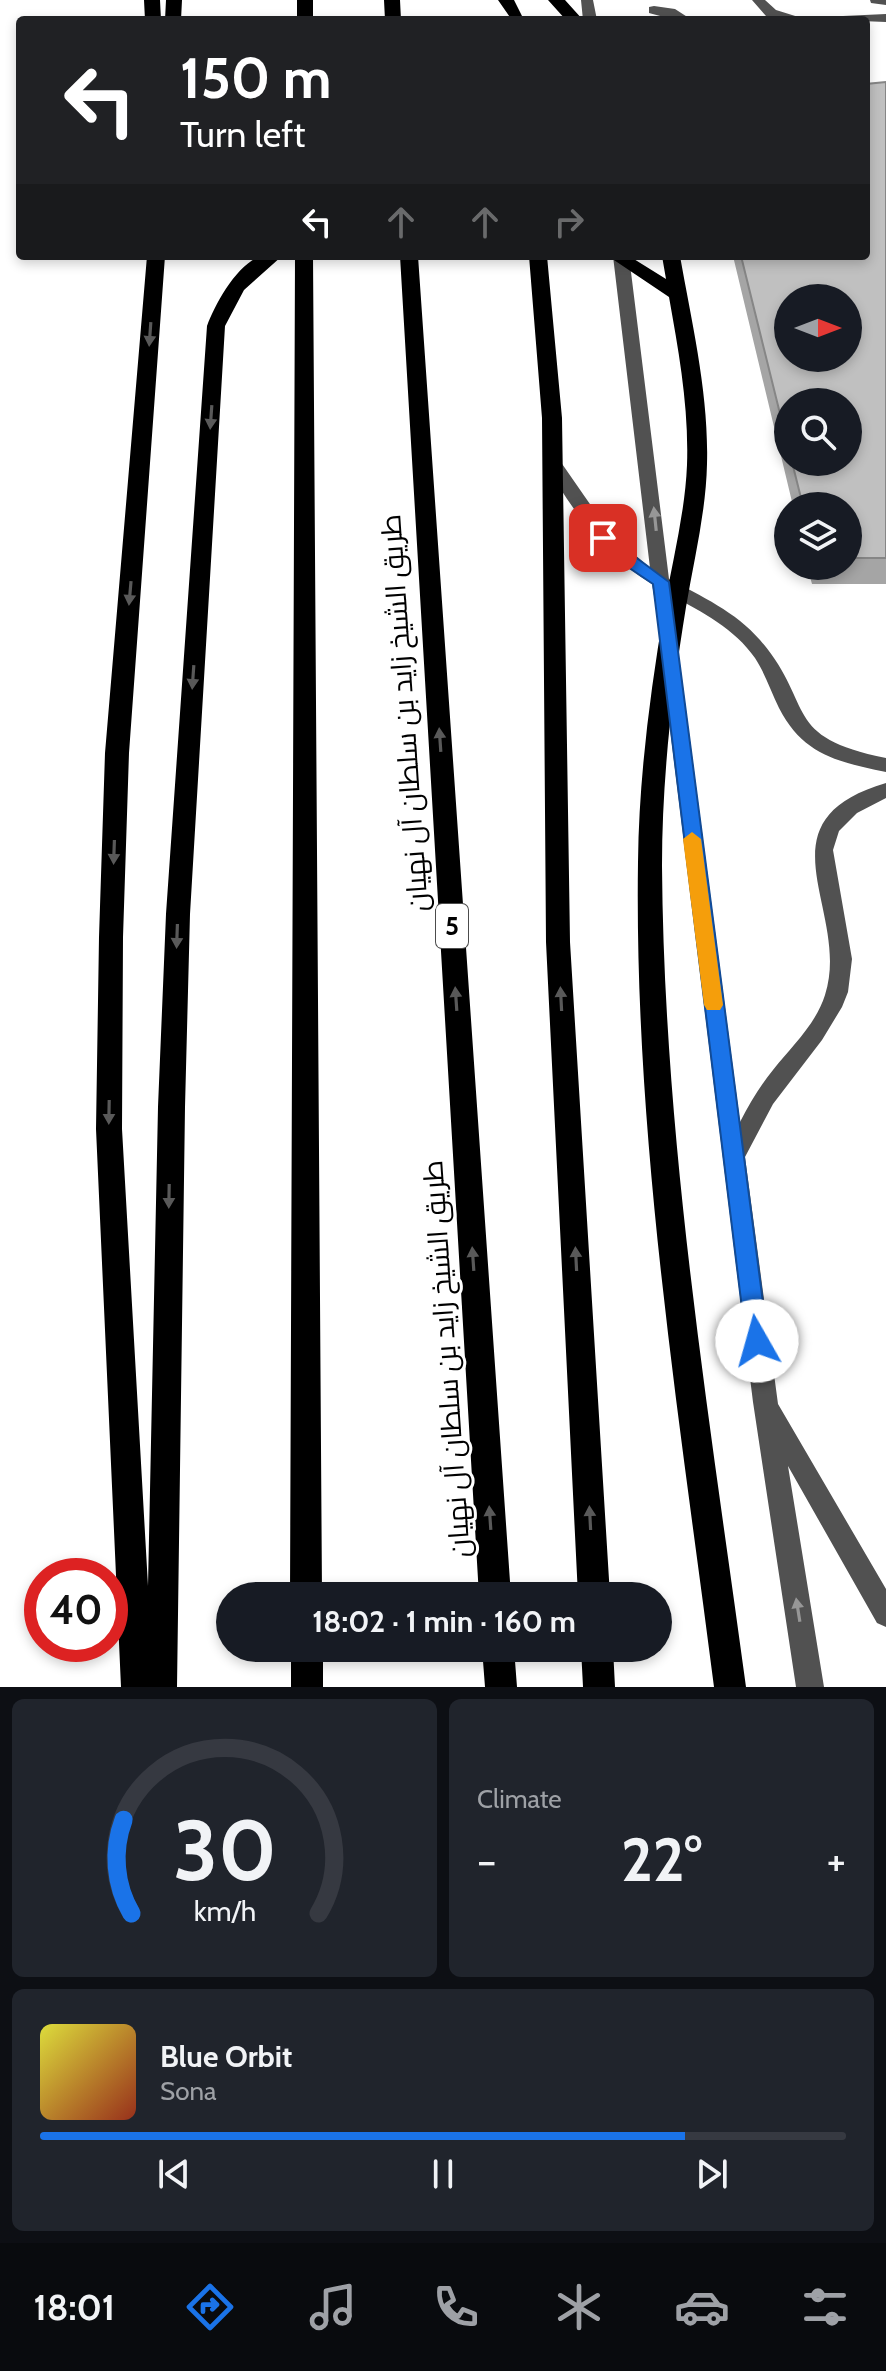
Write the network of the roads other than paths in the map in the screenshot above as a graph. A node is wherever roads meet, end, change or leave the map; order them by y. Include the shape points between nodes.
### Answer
1 (556, 0) edge
2 (758, 0) edge
3 (876, 0) edge
4 (886, 1) edge
5 (654, 10) edge
6 (571, 16) edge
7 (678, 16) edge
8 (784, 16) edge
9 (156, 260) edge
10 (304, 260) edge
11 (409, 260) edge
12 (538, 260) edge
13 (620, 260) edge
14 (625, 260) edge
15 (672, 260) edge
16 (263, 262) edge
17 (678, 295) junction
18 (552, 462) junction
19 (661, 582) junction
20 (886, 765) edge
21 (886, 790) edge
22 (733, 1158) junction
23 (765, 1402) junction
24 (306, 1582) edge
25 (494, 1582) edge
26 (593, 1582) edge
27 (886, 1614) edge
28 (307, 1662) edge
29 (499, 1662) edge
30 (598, 1662) edge
31 (137, 1687) edge
32 (161, 1687) edge
33 (307, 1687) edge
34 (501, 1687) edge
35 (599, 1687) edge
36 (730, 1687) edge
37 (810, 1687) edge

1 - 6 highway
2 - 8 street via 771,13
3 - 4 street
5 - 7 street
9 -> 31 highway via 117,753 111,937 109,1129
10 - 24 highway
25 -> 11 highway, طريق الشيخ زايد بن سلطان آل نهيان / 5
12 - 18 highway
19 -> 13 street
14 - 17 highway
15 - 17 highway
16 -> 32 highway via 235,286 216,326 180,878
17 - 36 highway via 693,384 697,464 660,701 652,782 650,932 661,1141
18 - 19 street via 603,538
26 -> 18 highway via 558,942
19 - 20 street via 751,641 778,680 791,716 817,743
19 - 22 street
21 - 22 street via 845,808 828,826 821,848 842,956 837,993 823,1022 765,1098
22 - 23 street
23 - 27 street
37 -> 23 street
28 - 33 highway
29 - 34 highway
30 - 35 highway

